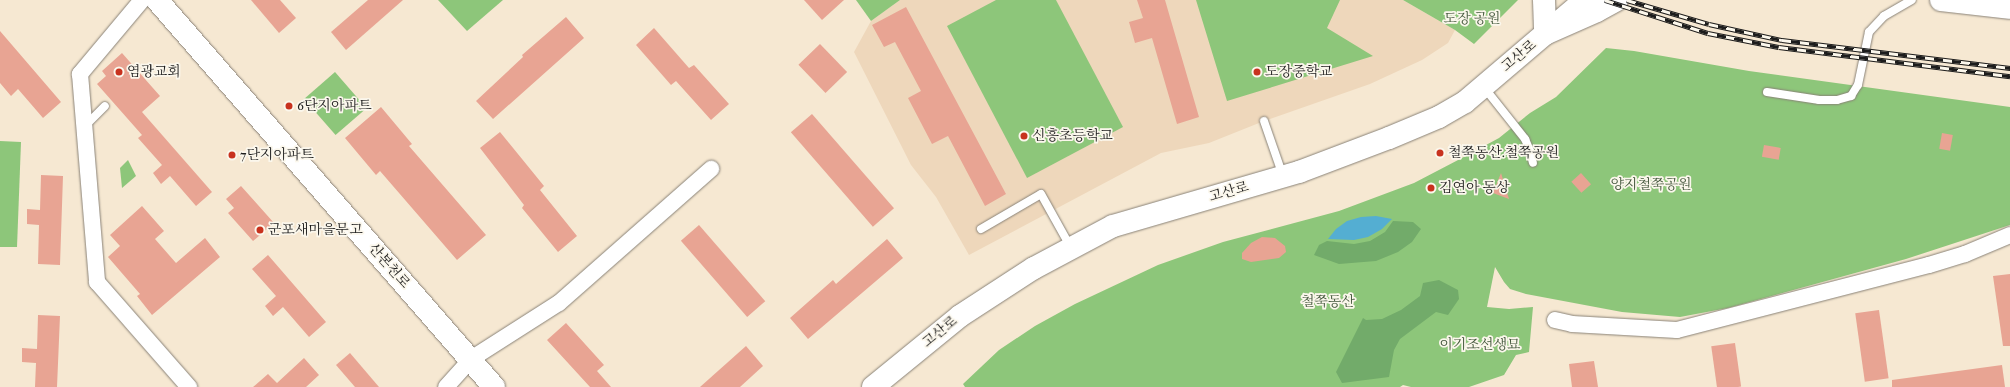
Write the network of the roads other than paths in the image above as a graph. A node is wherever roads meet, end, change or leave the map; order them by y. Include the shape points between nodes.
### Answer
1 (1544, 0) edge
2 (1585, 0) edge
3 (1617, 0) edge
4 (1912, 0) edge
5 (1941, 0) edge
6 (158, 1) edge
7 (2010, 8) edge
8 (1545, 34) junction
9 (1483, 86) junction
10 (1767, 92) dead end
11 (105, 106) dead end
12 (1264, 121) dead end
13 (84, 126) junction
14 (1533, 163) dead end
15 (711, 169) dead end
16 (1283, 177) junction
17 (980, 229) dead end
18 (2010, 235) edge
19 (1072, 248) junction
20 (1555, 320) dead end
21 (471, 359) junction
22 (189, 387) edge
23 (446, 387) edge
24 (494, 387) edge
25 (873, 387) edge

1 - 8 street
2 - 8 street, 고산로
3 - 8 street
4 - 10 lane via 1884,16 1869,32 1858,85 1851,96 1837,100 1819,100
5 - 7 street
6 - 13 street via 80,74
6 - 21 street, 산본천로
8 - 9 street, 고산로
9 - 14 lane via 1525,139
9 - 16 street, 고산로 via 1465,102 1438,117
11 - 13 lane
12 - 16 lane
13 - 22 street via 97,282
15 - 21 street via 559,303
16 - 19 street, 고산로 via 1113,226
17 - 19 lane via 1041,194
18 - 20 street via 1965,254 1677,330 1572,324
19 - 25 street, 고산로 via 1034,268 960,316
21 - 23 street
21 - 24 street, 산본천로

